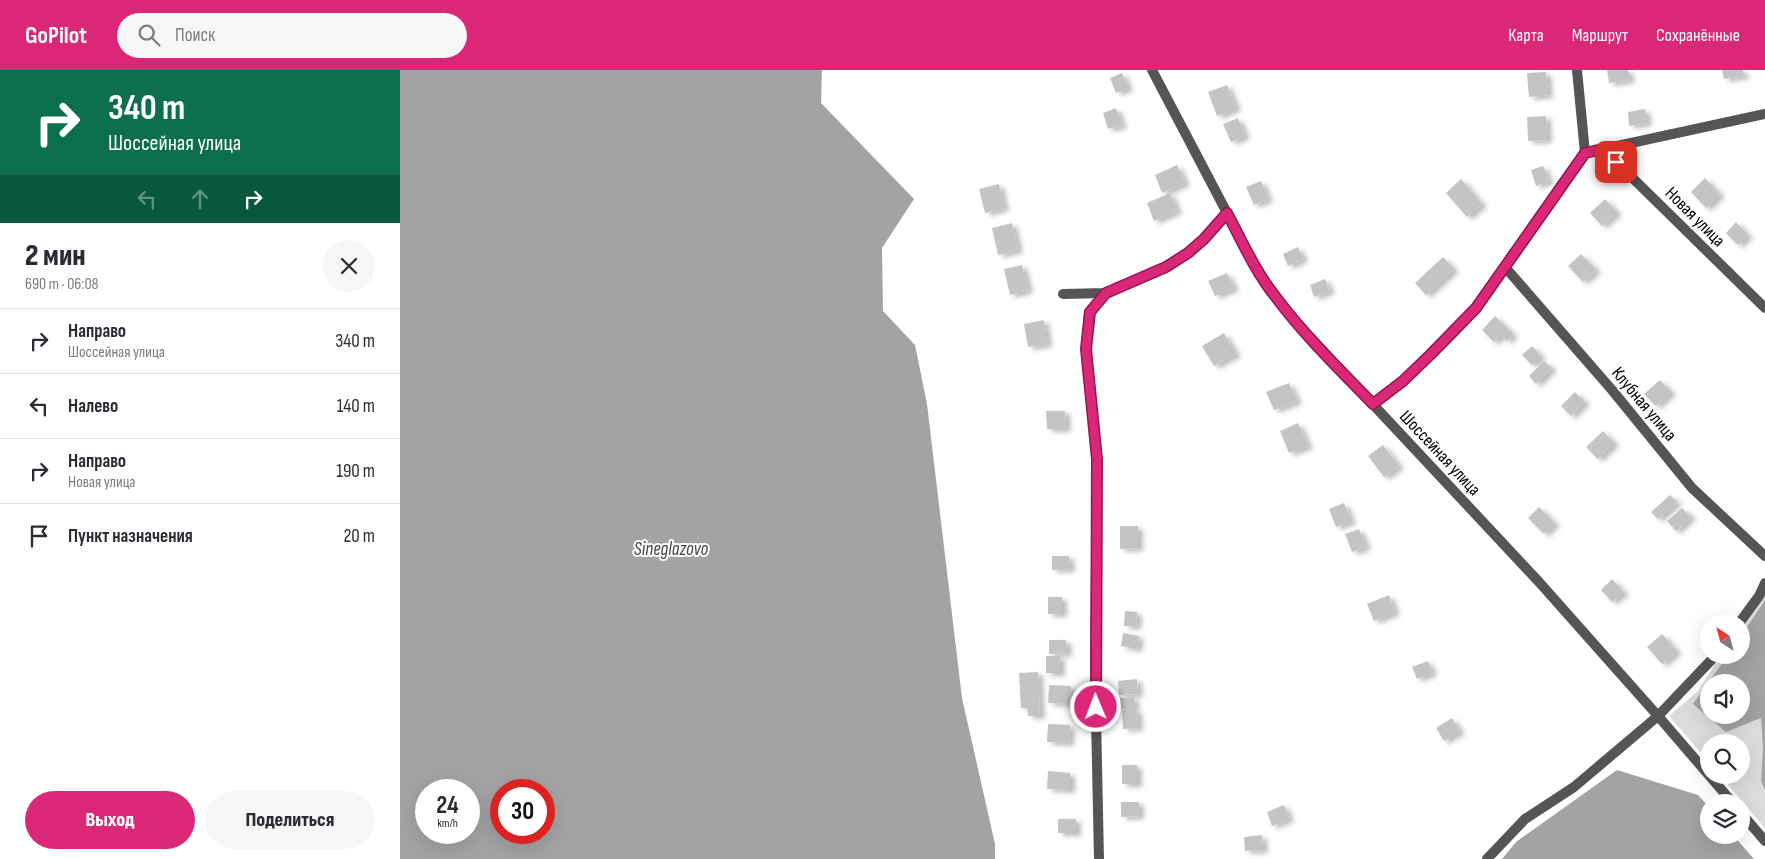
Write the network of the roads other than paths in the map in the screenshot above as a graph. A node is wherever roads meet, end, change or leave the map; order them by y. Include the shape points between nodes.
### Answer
1 (1577, 70) edge
2 (1156, 71) edge
3 (1765, 114) edge
4 (1603, 149) junction
5 (1585, 153) junction
6 (1227, 213) junction
7 (1505, 267) junction
8 (1106, 293) junction
9 (1063, 294) dead end
10 (1765, 308) edge
11 (1373, 404) junction
12 (1765, 556) edge
13 (1765, 583) edge
14 (1746, 614) edge
15 (1707, 664) edge
16 (1658, 716) junction
17 (1725, 794) edge
18 (1750, 824) edge
19 (1765, 841) edge
20 (1099, 859) edge
21 (1487, 859) edge

1 - 5 street
2 - 6 street, Шоссейная улица
3 - 4 street
4 - 5 street
4 - 10 street, Новая улица
5 - 7 street
6 - 8 street via 1188,253 1166,267
6 - 11 street, Шоссейная улица via 1274,296
7 - 11 street via 1476,308 1450,336 1403,381
7 - 12 street, Клубная улица via 1692,488
8 - 9 street
8 - 20 street via 1090,312 1086,349 1097,459 1095,669
11 - 16 street, Шоссейная улица via 1539,582
13 - 14 street
15 - 16 street
16 - 17 street, Шоссейная улица
16 - 21 street via 1574,787 1525,819
18 - 19 street

